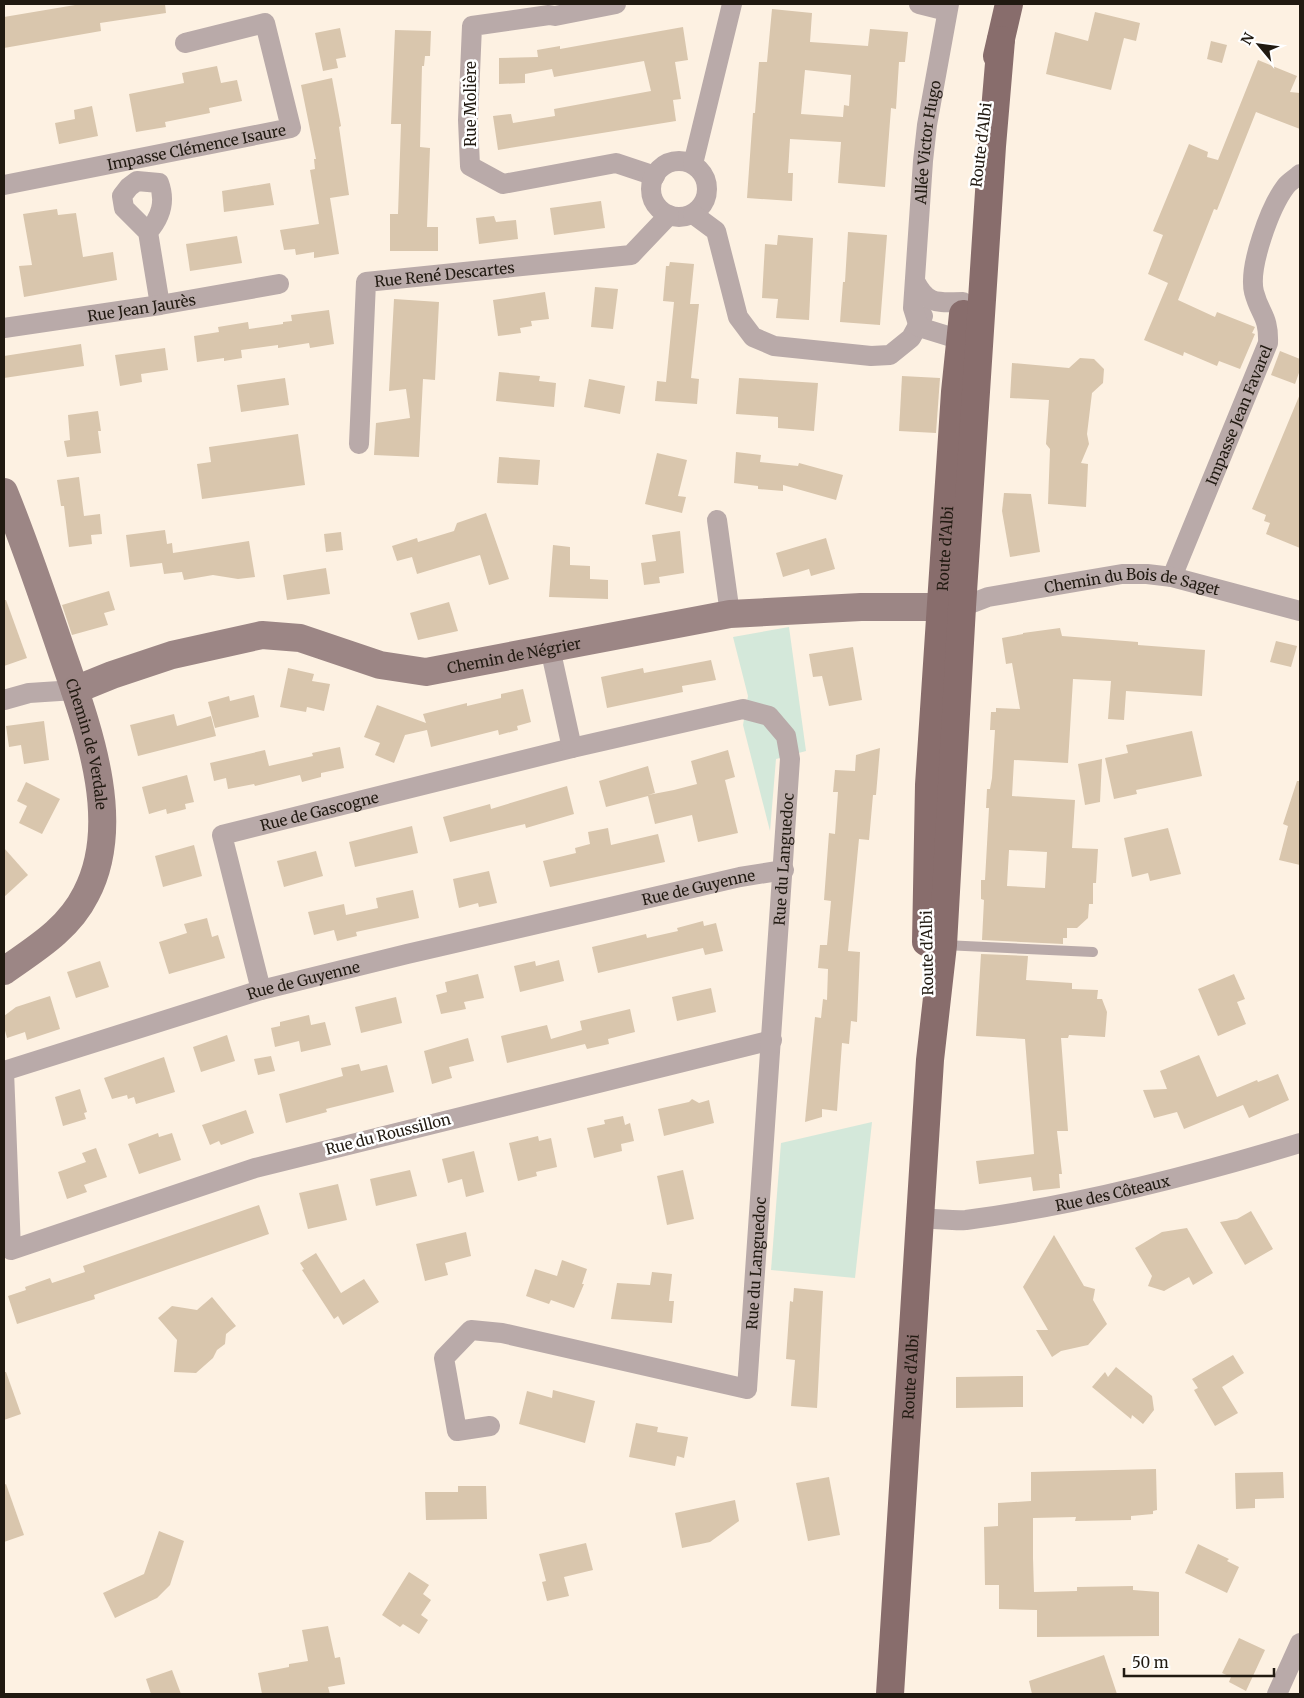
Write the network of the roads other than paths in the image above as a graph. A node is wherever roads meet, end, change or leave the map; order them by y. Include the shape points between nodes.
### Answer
1 (616, 4) edge
2 (732, 4) edge
3 (919, 4) edge
4 (1009, 4) edge
5 (948, 7) edge
6 (548, 9) edge
7 (185, 43) dead end
8 (693, 164) junction
9 (1300, 174) edge
10 (655, 176) junction
11 (4, 186) edge
12 (693, 214) junction
13 (669, 215) junction
14 (148, 232) dead end
15 (915, 281) junction
16 (279, 284) dead end
17 (929, 300) junction
18 (160, 305) junction
19 (972, 310) junction
20 (919, 327) junction
21 (4, 328) edge
22 (961, 340) junction
23 (359, 444) dead end
24 (4, 492) edge
25 (717, 520) dead end
26 (1172, 577) junction
27 (951, 607) junction
28 (1300, 611) edge
29 (730, 614) junction
30 (550, 648) junction
31 (75, 690) junction
32 (4, 700) edge
33 (769, 716) joint
34 (572, 748) junction
35 (784, 870) junction
36 (934, 945) junction
37 (1093, 952) dead end
38 (4, 971) edge
39 (261, 990) junction
40 (772, 1040) junction
41 (1300, 1143) edge
42 (920, 1219) junction
43 (11, 1250) joint
44 (490, 1426) dead end
45 (1300, 1643) edge
46 (890, 1694) edge
47 (1277, 1694) edge

1 - 6 street, Rue Molière via 555,16
2 - 8 street
3 - 5 street
4 - 19 main road, Route d'Albi via 1001,40
5 - 15 street, Allée Victor Hugo via 927,125
6 - 10 street, Rue Molière via 472,26 468,120 470,166 502,184 616,163
7 - 11 street, Impasse Clémence Isaure via 264,23 291,128
8 - 10 street via 671,162
8 - 12 street via 706,179 708,189 706,199
9 - 26 street, Impasse Jean Favarel via 1286,186 1255,258 1254,293 1268,326 1268,343
10 - 13 street via 652,194 655,203
12 - 13 street
12 - 20 street via 716,231 738,317 752,337 774,346 890,355 902,347
13 - 23 street, Rue René Descartes via 631,255 366,282
14 - 18 street
15 - 17 street
15 - 20 street, Allée Victor Hugo via 913,308
16 - 18 street, Rue Jean Jaurès
17 - 19 street
17 - 20 street
18 - 21 street, Rue Jean Jaurès
19 - 22 main road, Route d'Albi
19 - 27 main road, Route d'Albi
20 - 22 street
22 - 27 main road, Route d'Albi via 955,392
24 - 31 street, Chemin de Verdale
25 - 29 street
26 - 27 street, Chemin du Bois de Saget via 1122,574
26 - 28 street, Chemin du Bois de Saget
27 - 29 street, Chemin de Négrier via 851,607
27 - 36 main road, Route d'Albi
29 - 30 street, Chemin de Négrier
30 - 31 street, Chemin de Négrier via 426,672 380,665 300,638 262,635 172,655
30 - 34 street
31 - 32 street via 29,693
31 - 38 street, Chemin de Verdale via 88,730 101,805 101,844 96,868 86,894 72,916 51,938
33 - 34 street, Rue de Gascogne via 743,709
33 - 35 street, Rue du Languedoc via 786,736 790,759
34 - 39 street, Rue de Gascogne via 222,836
35 - 39 street, Rue de Guyenne via 740,877
35 - 40 street, Rue du Languedoc
36 - 37 lane
36 - 42 main road, Route d'Albi
39 - 43 street, Rue de Guyenne via 4,1071
40 - 43 street, Rue du Roussillon via 255,1168
40 - 44 street, Rue du Languedoc via 747,1389 502,1333 471,1330 444,1358 457,1432
41 - 42 street, Rue des Côteaux via 1114,1194 963,1220
42 - 46 main road, Route d'Albi
45 - 47 street

